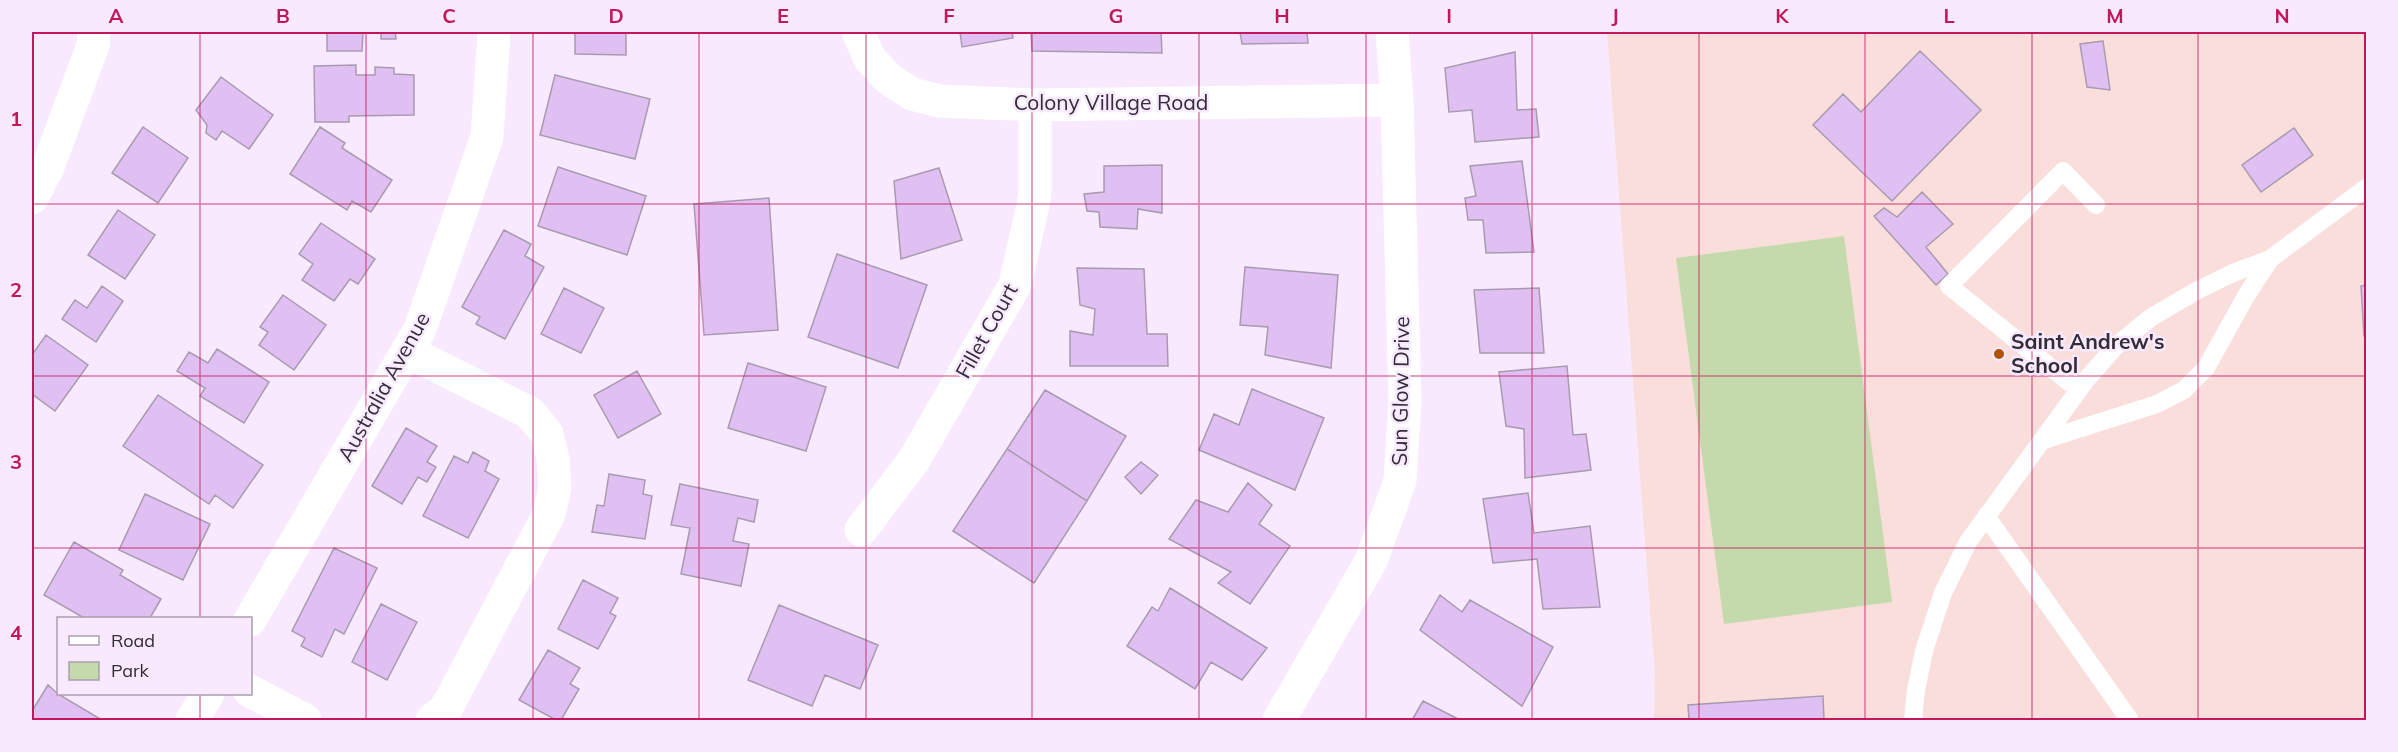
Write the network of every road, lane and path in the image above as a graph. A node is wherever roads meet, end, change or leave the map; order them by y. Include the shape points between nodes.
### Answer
1 (94, 32) edge
2 (494, 32) edge
3 (858, 32) edge
4 (1392, 32) edge
5 (1397, 100) junction
6 (1035, 105) junction
7 (2367, 188) edge
8 (32, 198) edge
9 (2096, 205) dead end
10 (2270, 260) junction
11 (407, 351) junction
12 (2079, 390) junction
13 (2044, 440) junction
14 (1986, 516) junction
15 (861, 530) dead end
16 (252, 617) edge
17 (252, 692) edge
18 (207, 695) edge
19 (2129, 719) dead end
20 (192, 720) edge
21 (305, 720) edge
22 (432, 720) edge
23 (1279, 720) edge
24 (1913, 720) edge

1 - 8 street via 93,45 48,167
2 - 11 street, Australia Avenue via 487,137 420,329
3 - 6 street, Colony Village Road via 870,59 889,79 912,94 939,101
4 - 5 street, Sun Glow Drive
5 - 6 street, Colony Village Road
5 - 23 street, Sun Glow Drive via 1405,401 1400,481 1371,561
6 - 15 street, Fillet Court via 1035,196 1015,285 914,460
7 - 10 lane
9 - 12 lane via 2063,171 1949,286
10 - 12 lane via 2198,290 2150,318 2115,347
10 - 13 lane via 2206,368 2184,390 2157,404
11 - 16 street, Australia Avenue
11 - 22 street via 530,413 547,434 555,488 549,514 446,709
12 - 13 lane
13 - 14 lane
14 - 19 lane
14 - 24 lane via 1968,542 1943,593 1924,651
17 - 21 street
18 - 20 street

